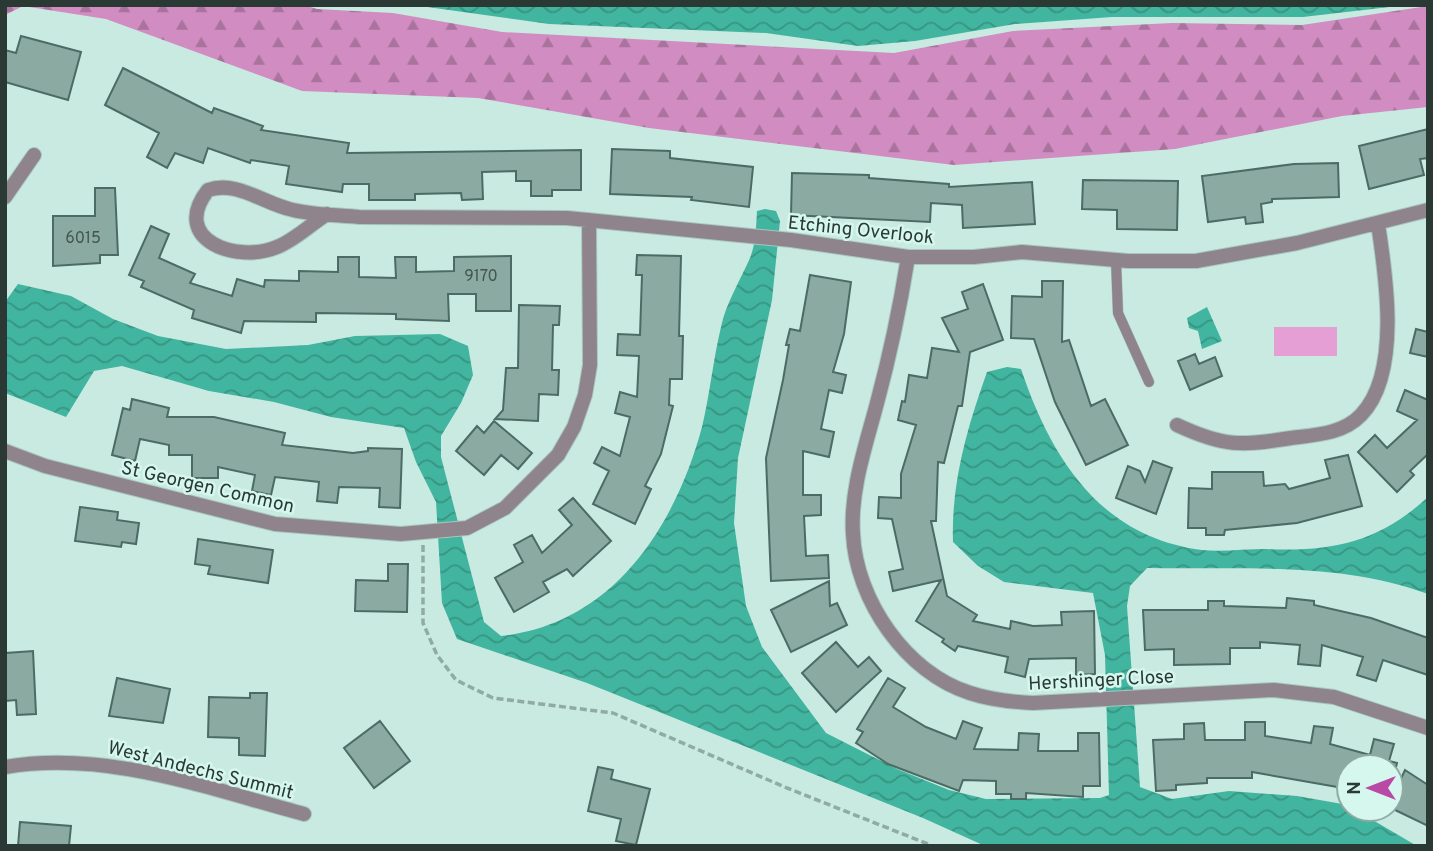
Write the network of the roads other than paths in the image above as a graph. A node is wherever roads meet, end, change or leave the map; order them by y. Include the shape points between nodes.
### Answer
1 (34, 155) dead end
2 (5, 197) edge
3 (1428, 211) edge
4 (327, 214) junction
5 (589, 220) junction
6 (1378, 224) junction
7 (908, 257) junction
8 (1116, 260) junction
9 (1149, 382) dead end
10 (1177, 425) dead end
11 (5, 451) edge
12 (1428, 727) edge
13 (5, 767) edge
14 (304, 814) dead end

1 - 2 street
3 - 6 street, Etching Overlook
4 - 4 street, Etching Overlook via 292,210 221,186 208,190 196,214 198,232 236,254 276,248
4 - 5 street, Etching Overlook
5 - 7 street, Etching Overlook via 741,234
5 - 11 street, St Georgen Common via 590,365 574,427 558,455 505,508 467,528 401,534 275,524 45,466
6 - 8 street, Etching Overlook via 1196,261
6 - 10 street via 1385,271 1385,356 1378,392 1360,417 1334,432 1238,444 1212,441
7 - 8 street, Etching Overlook via 1021,252
7 - 12 street, Hershinger Close via 898,322 858,478 852,534 862,581 906,654 968,693 1002,701 1033,704 1274,690 1334,697
8 - 9 lane via 1118,313
13 - 14 street, West Andechs Summit via 31,762 94,762

